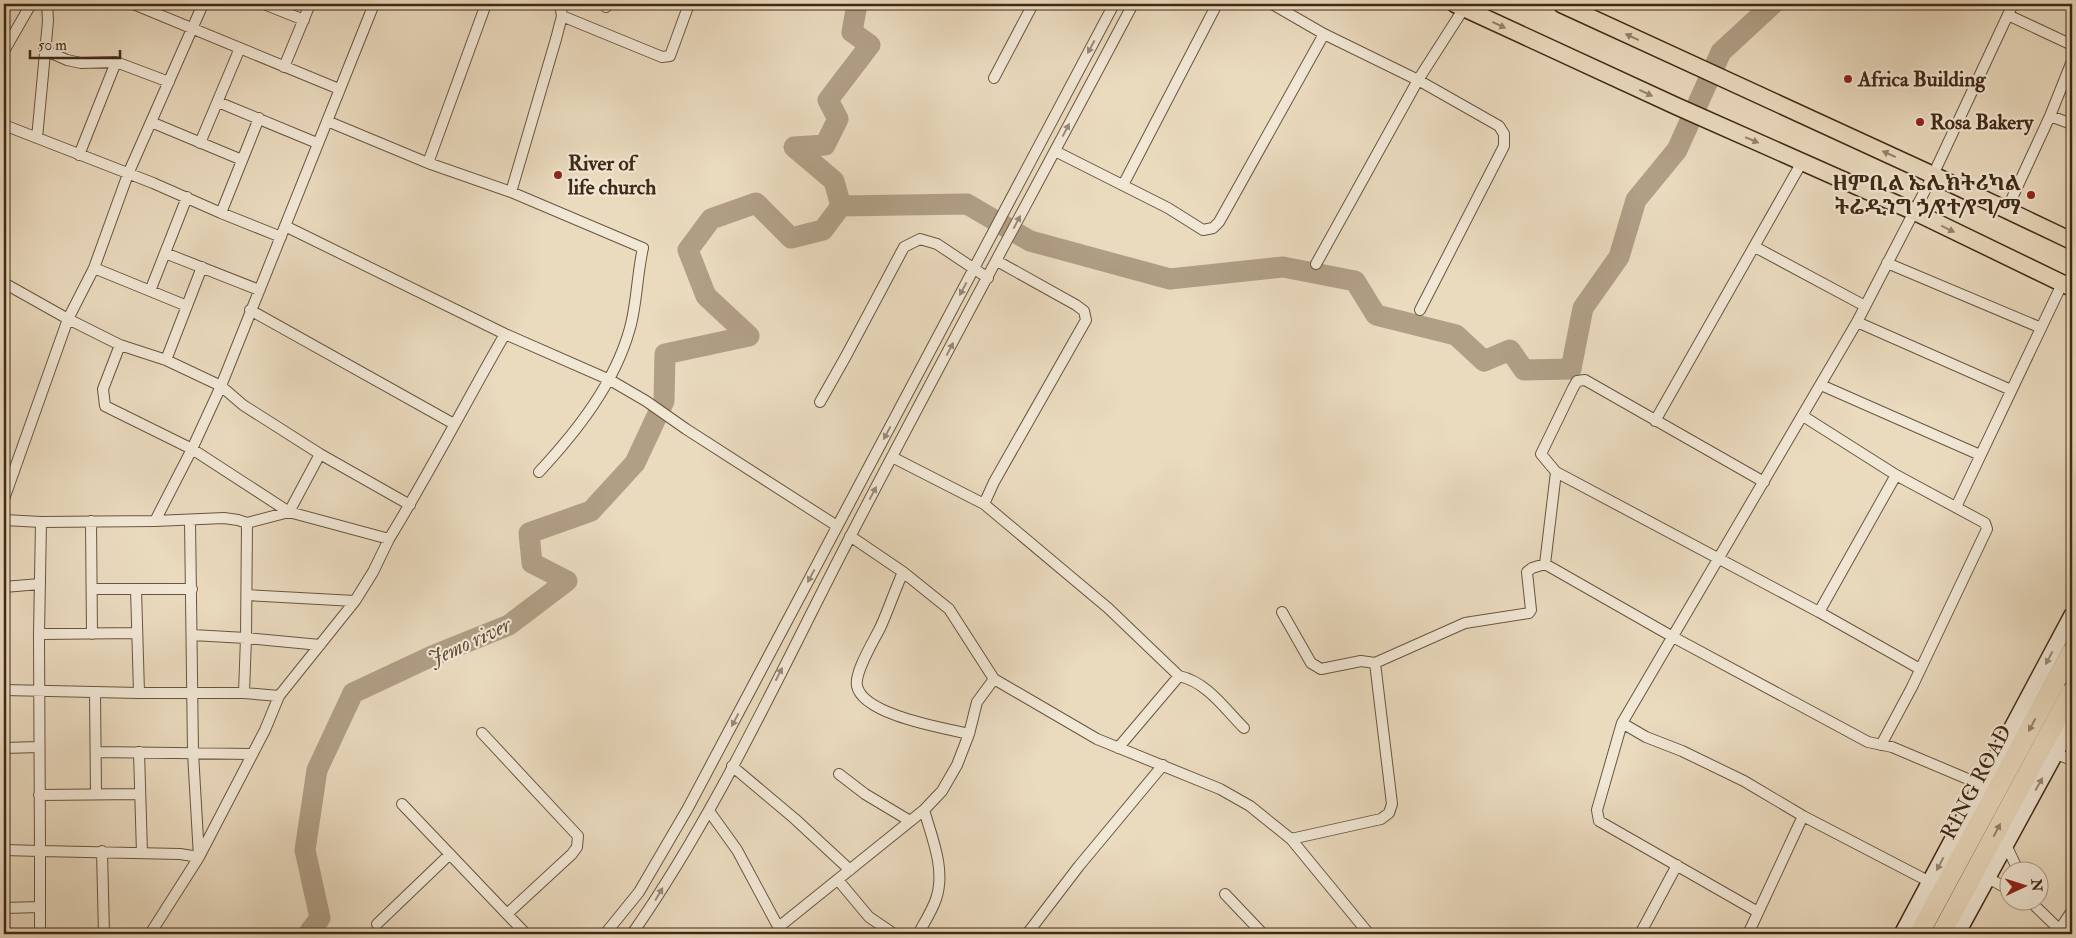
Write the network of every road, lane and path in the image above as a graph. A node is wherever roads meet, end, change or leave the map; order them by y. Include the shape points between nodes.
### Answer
1 (31, 4) edge
2 (47, 4) edge
3 (203, 4) edge
4 (264, 4) edge
5 (310, 4) edge
6 (373, 4) edge
7 (486, 4) edge
8 (560, 4) edge
9 (689, 4) edge
10 (1033, 4) edge
11 (1114, 4) edge
12 (1133, 4) edge
13 (1217, 4) edge
14 (1272, 4) edge
15 (1561, 4) edge
16 (2013, 4) edge
17 (137, 5) edge
18 (1462, 5) edge
19 (2008, 15) junction
20 (562, 16) junction
21 (304, 20) junction
22 (192, 30) junction
23 (8, 34) edge
24 (1324, 34) junction
25 (2072, 45) edge
26 (240, 48) junction
27 (44, 50) junction
28 (4, 51) edge
29 (2072, 61) edge
30 (116, 62) junction
31 (284, 67) junction
32 (994, 78) dead end
33 (1418, 80) junction
34 (169, 82) junction
35 (339, 89) junction
36 (218, 102) junction
37 (2050, 116) junction
38 (258, 118) junction
39 (327, 121) junction
40 (151, 122) junction
41 (4, 124) edge
42 (2072, 124) edge
43 (37, 138) junction
44 (200, 143) junction
45 (317, 143) junction
46 (1055, 151) junction
47 (79, 155) junction
48 (242, 160) junction
49 (1802, 162) junction
50 (428, 163) junction
51 (128, 174) junction
52 (1933, 174) junction
53 (1122, 185) junction
54 (511, 192) junction
55 (187, 197) junction
56 (2007, 209) junction
57 (1915, 212) junction
58 (221, 213) junction
59 (285, 226) junction
60 (281, 237) junction
61 (2072, 241) edge
62 (1755, 247) junction
63 (165, 253) junction
64 (997, 260) junction
65 (1886, 263) junction
66 (1316, 264) dead end
67 (202, 267) junction
68 (94, 268) junction
69 (974, 269) junction
70 (988, 278) junction
71 (4, 283) edge
72 (2067, 286) edge
73 (259, 290) junction
74 (150, 291) junction
75 (187, 306) junction
76 (1864, 306) junction
77 (250, 310) junction
78 (1420, 310) dead end
79 (68, 318) junction
80 (1857, 322) junction
81 (2040, 327) junction
82 (506, 334) junction
83 (120, 345) junction
84 (166, 360) junction
85 (610, 380) junction
86 (1822, 385) junction
87 (221, 386) junction
88 (2011, 390) junction
89 (820, 402) dead end
90 (1803, 416) junction
91 (1655, 421) junction
92 (454, 424) junction
93 (192, 449) junction
94 (320, 454) junction
95 (1980, 455) junction
96 (892, 457) junction
97 (539, 472) dead end
98 (1556, 472) junction
99 (1896, 475) junction
100 (1764, 482) junction
101 (4, 499) edge
102 (984, 504) junction
103 (410, 505) junction
104 (1956, 506) junction
105 (289, 512) junction
106 (4, 520) edge
107 (190, 520) junction
108 (92, 521) junction
109 (156, 521) junction
110 (41, 522) junction
111 (247, 523) junction
112 (837, 526) junction
113 (850, 536) junction
114 (389, 539) junction
115 (1719, 559) junction
116 (1545, 564) junction
117 (903, 572) junction
118 (40, 584) junction
119 (4, 587) edge
120 (92, 589) junction
121 (136, 589) junction
122 (192, 589) junction
123 (246, 595) junction
124 (356, 600) junction
125 (1282, 612) dead end
126 (1819, 612) junction
127 (2072, 615) edge
128 (39, 634) junction
129 (92, 634) junction
130 (137, 634) junction
131 (192, 635) junction
132 (246, 638) junction
133 (1672, 638) junction
134 (320, 645) junction
135 (2072, 651) edge
136 (1375, 664) junction
137 (1920, 669) junction
138 (1179, 676) junction
139 (994, 679) junction
140 (4, 690) edge
141 (39, 690) junction
142 (2072, 691) edge
143 (95, 692) junction
144 (139, 693) junction
145 (244, 693) junction
146 (192, 694) junction
147 (748, 695) junction
148 (278, 696) junction
149 (765, 703) junction
150 (1622, 723) junction
151 (2072, 723) edge
152 (1244, 728) dead end
153 (482, 733) dead end
154 (969, 734) junction
155 (1882, 745) junction
156 (39, 747) junction
157 (4, 748) edge
158 (1118, 748) junction
159 (96, 752) junction
160 (139, 752) junction
161 (193, 753) junction
162 (252, 754) junction
163 (2056, 754) junction
164 (2072, 760) edge
165 (1163, 765) junction
166 (732, 766) junction
167 (839, 774) dead end
168 (1982, 784) junction
169 (96, 793) junction
170 (140, 794) junction
171 (40, 795) junction
172 (402, 804) dead end
173 (924, 810) junction
174 (709, 811) junction
175 (1803, 816) junction
176 (910, 821) junction
177 (1290, 839) junction
178 (2006, 845) junction
179 (4, 850) edge
180 (40, 851) junction
181 (102, 851) junction
182 (142, 852) junction
183 (450, 854) junction
184 (199, 857) junction
185 (2013, 860) edge
186 (1677, 866) junction
187 (850, 870) junction
188 (1988, 878) junction
189 (838, 880) junction
190 (1930, 882) junction
191 (1998, 884) edge
192 (1225, 894) dead end
193 (40, 907) junction
194 (4, 908) edge
195 (2040, 910) edge
196 (2072, 911) edge
197 (1758, 912) junction
198 (507, 914) junction
199 (377, 924) dead end
200 (781, 930) edge
201 (2060, 933) edge
202 (40, 934) edge
203 (104, 934) edge
204 (150, 934) edge
205 (526, 934) edge
206 (605, 934) edge
207 (632, 934) edge
208 (894, 934) edge
209 (918, 934) edge
210 (1027, 934) edge
211 (1263, 934) edge
212 (1369, 934) edge
213 (1640, 934) edge
214 (1748, 934) edge
215 (1902, 934) edge
216 (1919, 934) edge
217 (1941, 934) edge
218 (1957, 934) edge

1 - 23 street
2 - 27 street
3 - 22 street
4 - 21 street
5 - 21 street
6 - 35 street
7 - 50 street
8 - 20 street
9 - 20 street via 670,56 662,57
10 - 32 street
11 -> 69 street
46 -> 12 street
13 - 53 street
14 - 24 street
52 -> 15 main road
16 - 19 street
17 - 22 street
18 - 33 street
18 -> 49 main road
19 - 25 street
19 - 52 street
20 - 54 street
21 - 31 street
22 - 26 street
22 - 34 street
23 - 28 street
24 - 33 street
24 - 53 street via 1213,228 1202,230 1168,208
26 - 31 street
26 - 36 street
27 - 30 street via 81,63
27 - 43 street
29 - 37 street
30 - 34 street
30 - 47 street
31 - 35 street
33 - 66 street
33 - 78 street via 1499,126 1504,134 1504,146
34 - 40 street
35 - 39 street
36 - 38 street
36 - 44 street
37 - 42 street
37 - 56 street
38 - 45 street
38 - 48 street
39 - 45 street
39 - 50 street
40 - 44 street
40 - 51 street
41 - 43 street
43 - 47 street
44 - 48 street
45 - 59 street
46 - 53 street
64 -> 46 street
47 - 51 street
48 - 58 street
49 - 57 main road
49 - 62 street
50 - 54 street
51 - 55 street
51 - 68 street
52 - 56 main road
52 - 57 street
54 - 85 street via 643,248 630,326
55 - 58 street
55 - 63 street
56 - 61 main road
57 - 65 street
57 -> 72 main road
58 - 60 street
59 - 60 street
59 - 82 street
60 - 73 street
62 - 76 street
62 - 91 street
63 - 67 street
63 - 74 street
64 - 70 street
64 - 102 street via 1076,305 1084,311 1086,320
65 - 76 street
65 - 81 street
67 - 73 street
67 - 75 street
68 - 74 street
68 - 79 street
69 - 70 street
69 - 89 street via 938,244 920,239 904,246
69 -> 112 street
96 -> 70 street
71 - 79 street
72 - 81 street
73 - 77 street
74 - 75 street
75 - 84 street
76 - 80 street
77 - 87 street
77 - 92 street
79 - 83 street
79 - 101 street
80 - 86 street
80 - 88 street
81 - 88 street
82 - 85 street
82 - 92 street
83 - 84 street
83 - 93 street via 103,389 106,406
84 - 87 street
85 - 97 street via 570,437
85 - 112 street
86 - 90 street
86 - 95 street
87 - 93 street
87 - 94 street via 243,405
88 - 95 street
90 - 99 street
90 - 100 street
91 - 98 street via 1585,380 1577,381 1541,454
91 - 100 street
92 - 103 street
93 - 105 street
93 - 109 street
94 - 103 street
94 - 105 street
95 - 104 street
96 - 102 street
113 -> 96 street
98 - 115 street
98 - 116 street
99 - 104 street
99 - 126 street
100 - 115 street
102 - 138 street via 1108,608
103 - 114 street
104 - 137 street via 1985,523 1987,529
105 - 111 street
105 - 114 street
106 - 110 street
107 - 109 street
107 - 111 street via 224,518
107 - 122 street
108 - 109 street
108 - 110 street
108 - 120 street
110 - 118 street
111 - 123 street
112 -> 147 street
113 - 117 street
149 -> 113 street
114 - 124 street
115 - 126 street
115 - 133 street
116 - 133 street
116 - 136 street via 1527,572 1529,613 1465,623
117 - 139 street via 949,609
117 - 154 street via 856,685 862,696 886,712 906,720
118 - 119 street
118 - 128 street
120 - 121 street
120 - 129 street
121 - 122 street
121 - 130 street
122 - 131 street
123 - 124 street
123 - 132 street
124 - 134 street
125 - 136 street via 1311,663 1321,669 1360,661
126 - 137 street
127 -> 168 street
128 - 129 street
128 - 141 street
129 - 130 street
130 - 144 street
131 - 132 street
131 - 146 street
132 - 134 street
132 - 145 street
133 - 150 street
133 - 155 street via 1868,742
134 - 148 street
135 -> 216 highway, RING ROAD
136 - 177 street via 1390,779 1392,804 1388,813 1381,819
137 - 155 street
138 - 152 street via 1192,679 1206,689
138 - 158 street
139 - 154 street via 978,702
139 - 158 street
140 - 141 street
141 - 143 street
141 - 156 street
217 -> 142 highway, RING ROAD
143 - 144 street
143 - 159 street
144 - 146 street
145 - 146 street
145 - 148 street
146 - 161 street
147 - 149 street
147 -> 206 street via 639,892
148 - 162 street
149 - 166 street
150 - 175 street via 1744,781
150 - 186 street via 1597,810 1599,821
151 - 163 street
153 - 198 street via 578,836 572,854
154 - 173 street via 942,791
155 - 168 street
156 - 157 street
156 - 171 street
158 - 165 street
159 - 160 street
159 - 169 street
160 - 161 street
160 - 170 street
161 - 162 street
161 - 184 street
162 - 184 street
163 - 164 street
178 -> 163 street
165 - 177 street via 1220,789 1250,806
165 - 210 street
166 - 174 street
166 - 187 street via 796,819
167 - 176 street
168 -> 190 street
169 - 170 street
169 - 171 street
170 - 182 street
171 - 180 street
172 - 183 street
173 - 176 street
173 - 209 street via 940,878 936,899
174 - 200 street via 737,850
207 -> 174 street
175 - 190 street
175 - 197 street
176 - 187 street
177 - 212 street
178 - 185 street
178 - 188 street
179 - 180 street
180 - 181 street
180 - 193 street
181 - 182 street
181 - 203 street
182 - 184 street
183 - 198 street
183 - 199 street
184 - 204 street
186 - 197 street
186 - 213 street
187 - 189 street
188 - 191 street
188 - 218 street
189 - 200 street
189 - 208 street via 868,917
190 - 215 street
192 - 211 street
193 - 194 street
193 - 202 street
195 - 201 street
196 - 201 street
197 - 214 street
198 - 205 street

